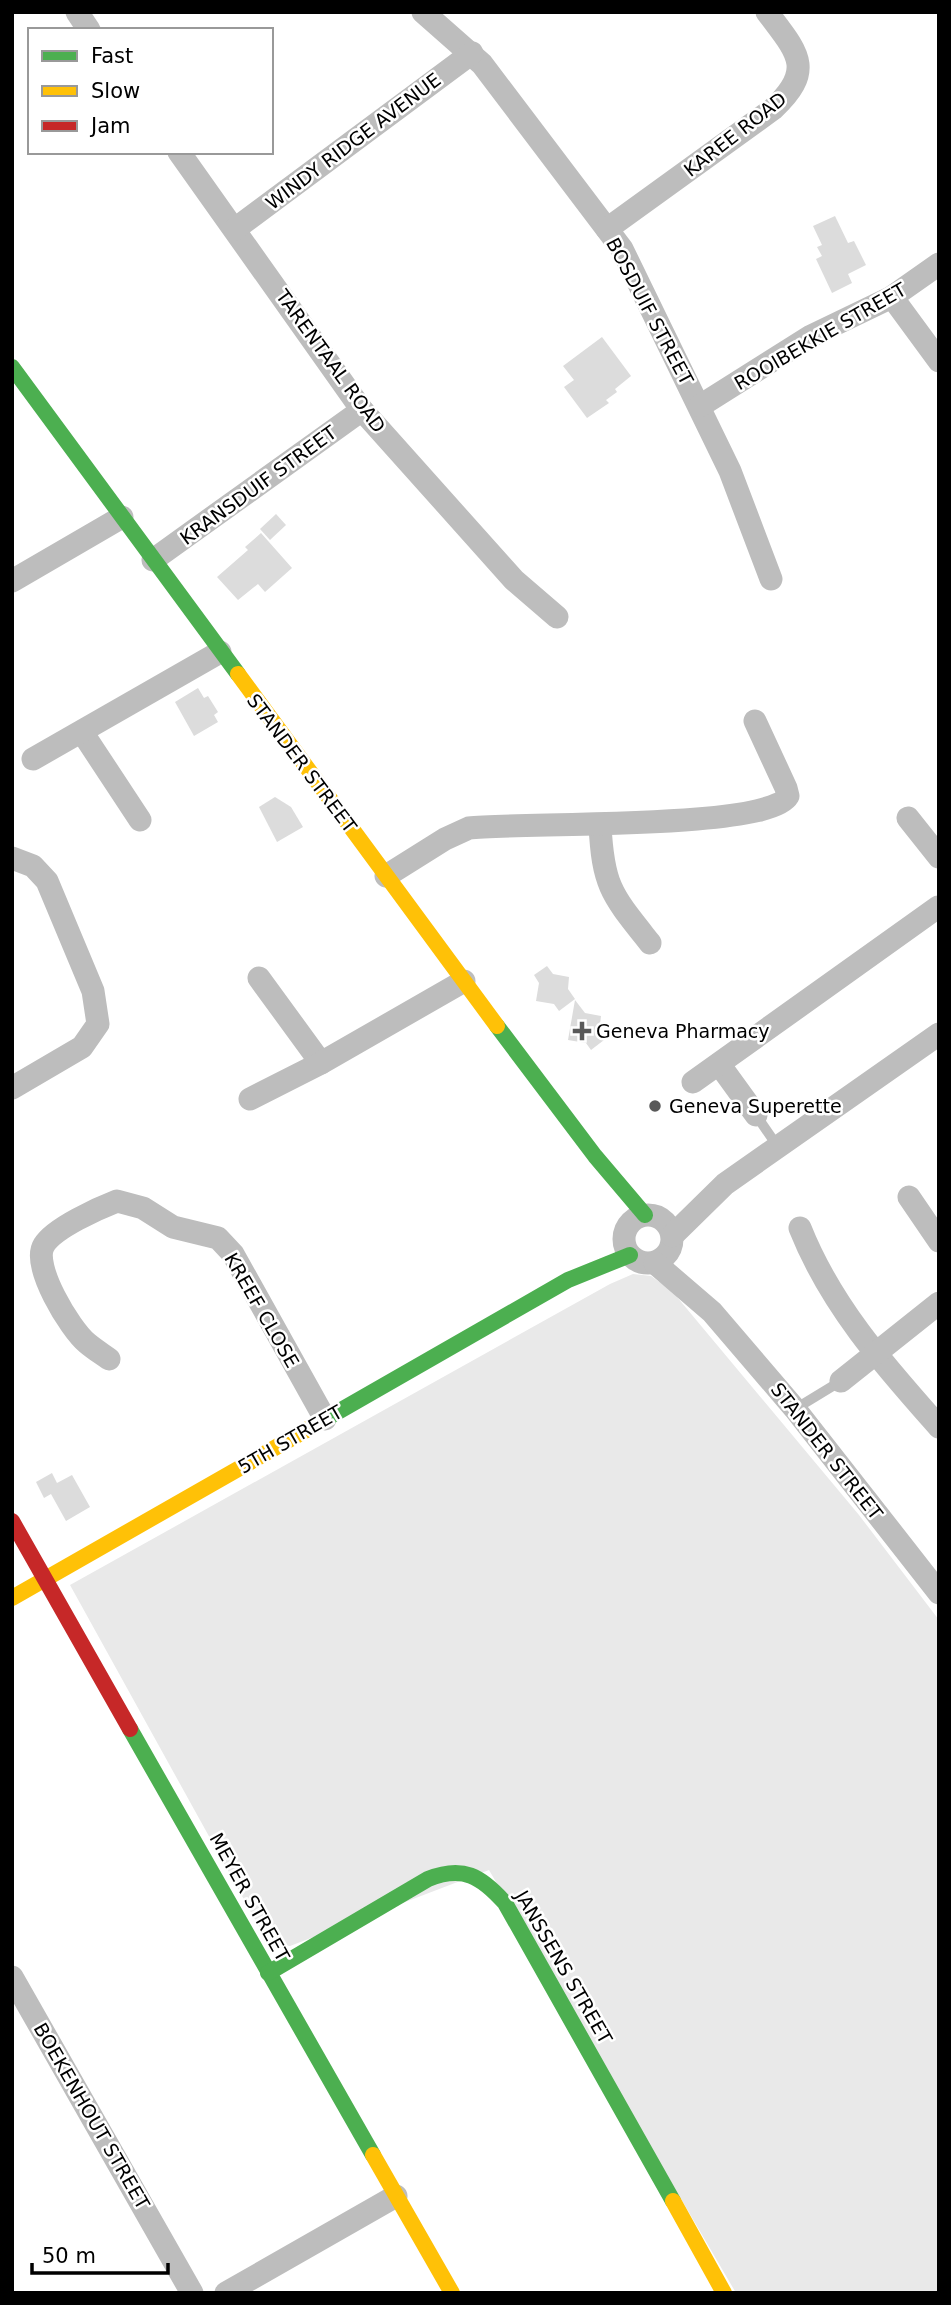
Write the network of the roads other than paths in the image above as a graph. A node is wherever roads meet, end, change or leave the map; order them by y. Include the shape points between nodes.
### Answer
1 (77, 12) edge
2 (423, 12) edge
3 (767, 12) edge
4 (88, 28) edge
5 (471, 53) junction
6 (180, 154) edge
7 (235, 229) junction
8 (607, 229) junction
9 (939, 264) edge
10 (892, 297) junction
11 (939, 361) edge
12 (12, 367) edge
13 (700, 406) junction
14 (362, 410) junction
15 (122, 517) junction
16 (153, 560) junction
17 (771, 579) dead end
18 (12, 581) edge
19 (556, 617) dead end
20 (220, 652) junction
21 (755, 721) dead end
22 (82, 732) junction
23 (33, 759) dead end
24 (908, 818) dead end
25 (140, 820) dead end
26 (600, 825) junction
27 (939, 857) edge
28 (20, 860) edge
29 (386, 876) junction
30 (939, 907) edge
31 (650, 943) dead end
32 (258, 978) dead end
33 (464, 981) junction
34 (939, 1034) edge
35 (321, 1063) junction
36 (719, 1063) junction
37 (693, 1082) dead end
38 (12, 1088) edge
39 (250, 1099) dead end
40 (756, 1115) joint
41 (778, 1147) junction
42 (595, 1156) joint
43 (909, 1197) dead end
44 (800, 1228) dead end
45 (648, 1237) junction
46 (939, 1241) edge
47 (568, 1280) joint
48 (939, 1303) edge
49 (873, 1353) junction
50 (109, 1359) dead end
51 (841, 1381) joint
52 (795, 1409) junction
53 (325, 1419) junction
54 (939, 1427) edge
55 (12, 1521) edge
56 (45, 1579) junction
57 (939, 1594) edge
58 (12, 1598) edge
59 (268, 1973) junction
60 (12, 1977) edge
61 (396, 2196) junction
62 (192, 2293) edge
63 (226, 2293) edge
64 (452, 2293) edge
65 (724, 2293) edge

1 - 4 street
2 - 5 street, BOSDUIF STREET
3 - 8 street, KAREE ROAD via 797,59 800,75 791,91 773,109
5 - 7 street, WINDY RIDGE AVENUE
5 - 8 street, BOSDUIF STREET
6 - 7 street, TARENTAAL ROAD
7 - 14 street, TARENTAAL ROAD
8 - 13 street, BOSDUIF STREET via 622,249
9 - 10 street, ROOIBEKKIE STREET
10 - 11 street
10 - 13 street, ROOIBEKKIE STREET via 811,337
12 - 15 street, STANDER STREET
13 - 17 street, BOSDUIF STREET
14 - 16 street, KRANSDUIF STREET
14 - 19 street, TARENTAAL ROAD via 514,580
15 - 16 street, STANDER STREET
15 - 18 street
16 - 20 street, STANDER STREET
20 - 22 street
20 - 29 street, STANDER STREET
21 - 26 street via 786,788 788,796 782,804 738,814
22 - 23 street
22 - 25 street
24 - 27 street
26 - 29 street via 469,828
26 - 31 street via 607,885
28 - 38 street via 47,881 93,991 98,1024 82,1047
29 - 33 street, STANDER STREET
30 - 36 street
32 - 35 street
33 - 35 street
33 - 42 street, STANDER STREET
34 - 41 street
35 - 39 street
36 - 37 street
36 - 40 street
40 - 41 lane
41 - 45 street
42 - 45 street, STANDER STREET
43 - 46 street
44 - 49 street via 836,1301
45 - 47 street, 5TH STREET
45 - 52 street, STANDER STREET via 692,1279 712,1312
47 - 53 street, 5TH STREET
48 - 49 street
49 - 51 street
49 - 54 street
50 - 53 street, KREEF CLOSE via 86,1343 69,1322 41,1269 40,1257 51,1236 117,1201 144,1208 173,1227 218,1238 233,1254
51 - 52 lane
52 - 57 street, STANDER STREET
53 - 56 street, 5TH STREET
55 - 56 street, MEYER STREET
56 - 58 street, 5TH STREET
56 - 59 street, MEYER STREET
59 - 61 street, MEYER STREET
59 - 65 street, JANSSENS STREET via 446,1870 463,1870 481,1878 505,1903
60 - 62 street, BOEKENHOUT STREET
61 - 63 street
61 - 64 street, MEYER STREET

